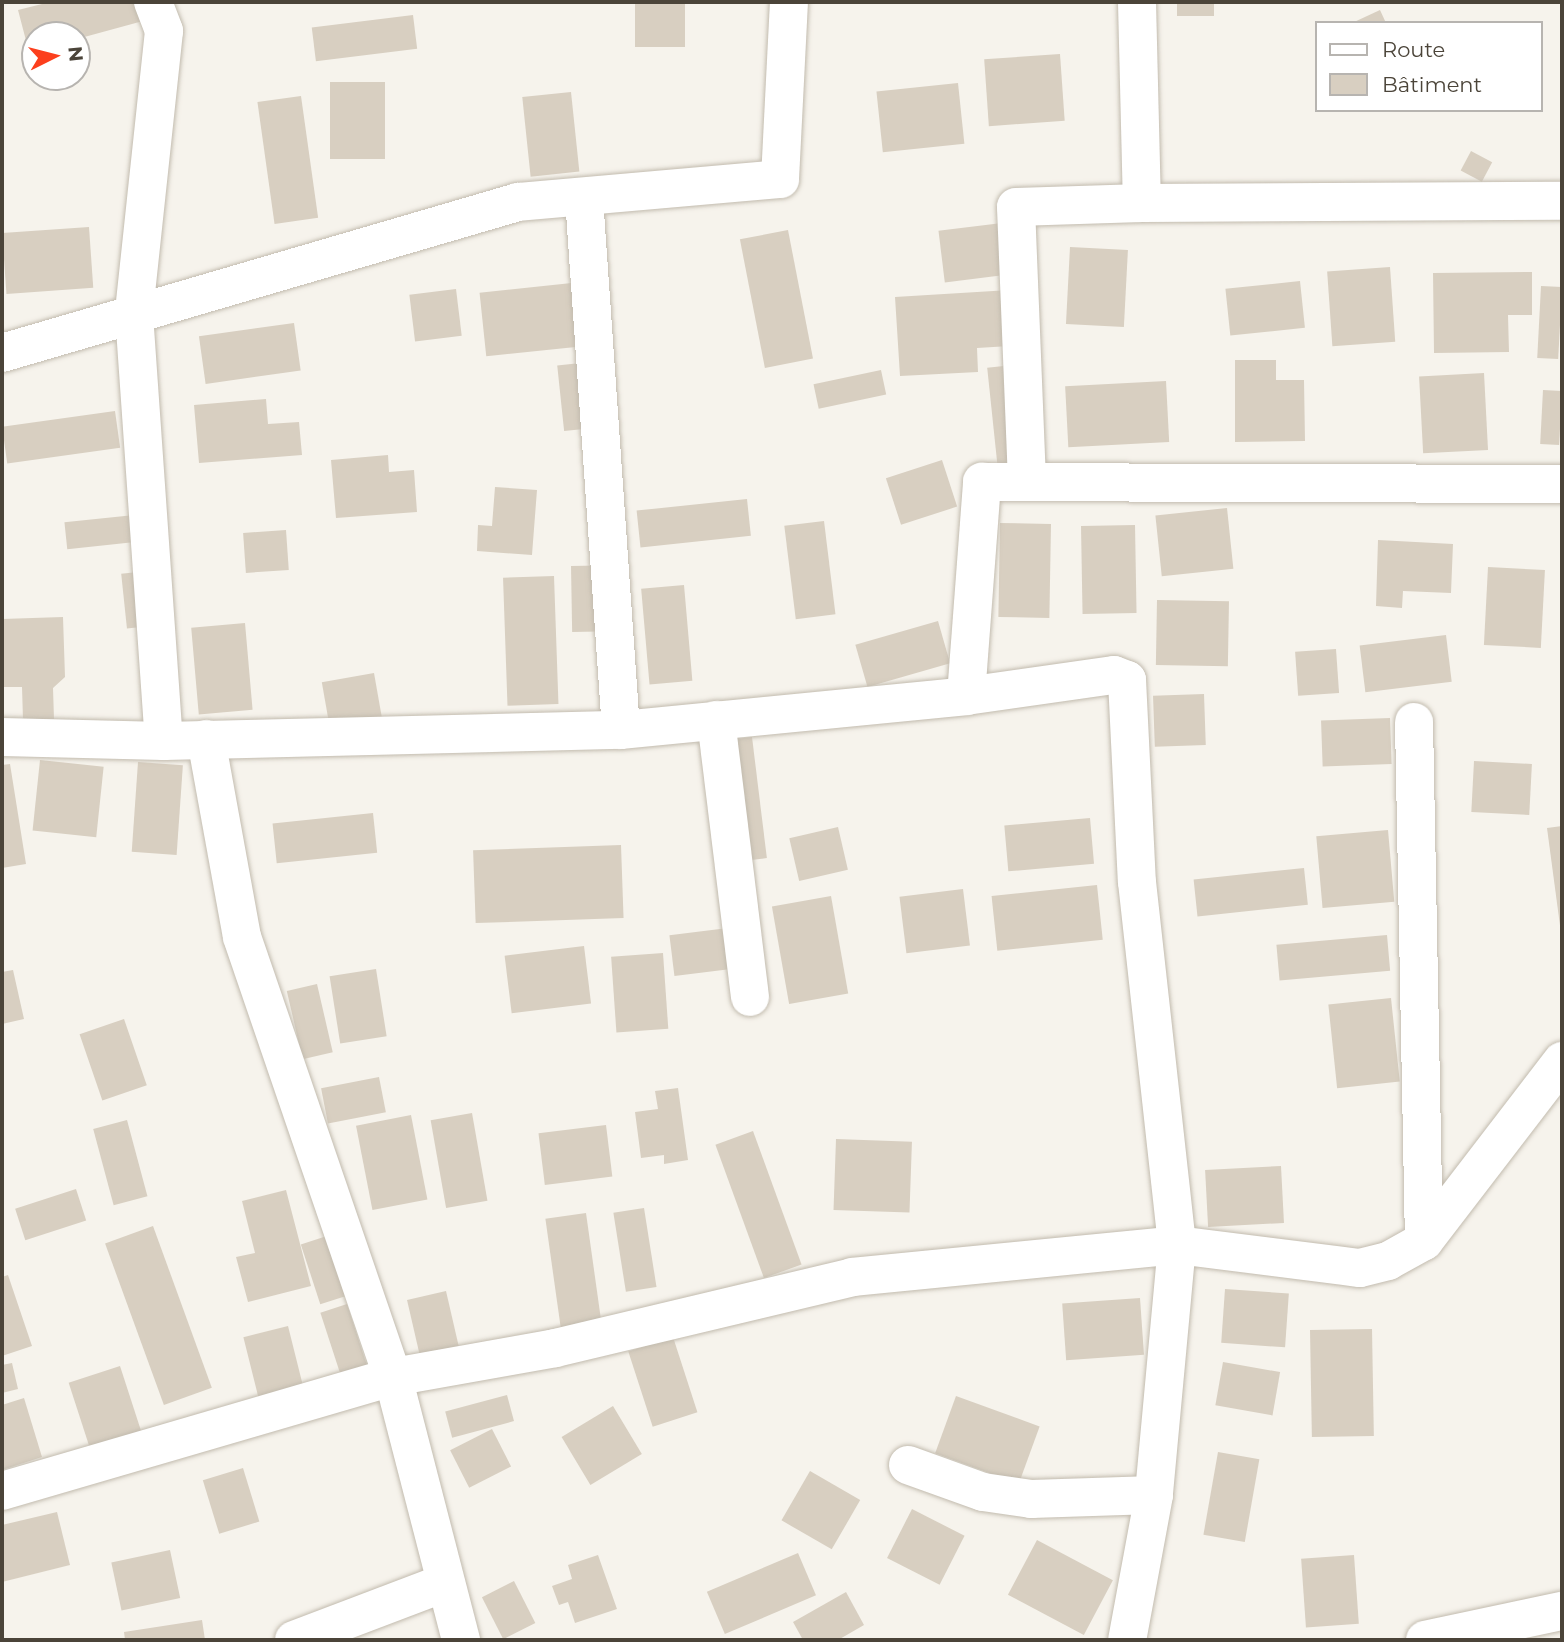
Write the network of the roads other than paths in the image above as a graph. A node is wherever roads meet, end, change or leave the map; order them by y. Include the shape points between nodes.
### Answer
1 (153, 2) edge
2 (789, 2) edge
3 (1137, 2) edge
4 (584, 198) junction
5 (1562, 201) edge
6 (1142, 203) junction
7 (134, 314) junction
8 (2, 353) edge
9 (1027, 481) junction
10 (1562, 484) edge
11 (965, 696) junction
12 (716, 720) junction
13 (1414, 722) dead end
14 (621, 730) junction
15 (2, 737) edge
16 (206, 739) junction
17 (164, 741) junction
18 (750, 997) dead end
19 (1562, 1061) edge
20 (1424, 1241) junction
21 (1177, 1245) junction
22 (393, 1377) junction
23 (908, 1465) dead end
24 (2, 1491) edge
25 (1154, 1494) junction
26 (443, 1583) junction
27 (1562, 1611) edge
28 (294, 1640) edge
29 (461, 1640) edge
30 (1126, 1640) edge
31 (1425, 1640) edge

1 - 7 street via 164,31
2 - 4 street via 780,179
3 - 6 street
4 - 7 street via 517,202
4 - 14 street
5 - 6 street
6 - 9 street via 1016,207
7 - 8 street
7 - 17 street
9 - 10 street
9 - 11 street via 982,482
11 - 12 street
11 - 21 street via 1114,675 1127,680 1137,882
12 - 14 street
12 - 18 street
13 - 20 street
14 - 16 street
15 - 17 street
16 - 17 street
16 - 22 street via 242,937
19 - 20 street
20 - 21 street via 1388,1261 1360,1268
21 - 22 street via 852,1277 555,1348
21 - 25 street
22 - 24 street
22 - 26 street
23 - 25 street via 983,1492 1031,1499
25 - 30 street
26 - 28 street
26 - 29 street
27 - 31 street

